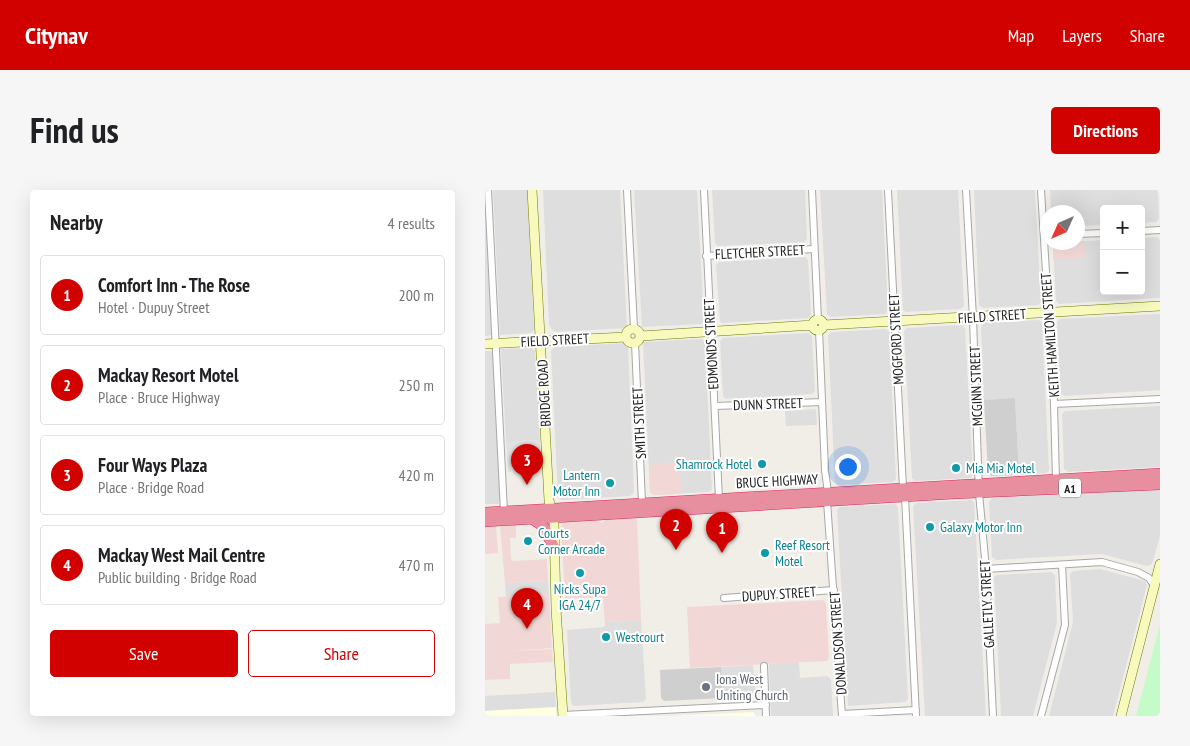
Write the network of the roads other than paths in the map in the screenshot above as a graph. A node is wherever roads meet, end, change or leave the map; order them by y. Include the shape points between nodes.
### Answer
1 (488, 190) edge
2 (532, 190) edge
3 (627, 190) edge
4 (704, 190) edge
5 (812, 190) edge
6 (889, 190) edge
7 (966, 190) edge
8 (1041, 190) edge
9 (1042, 205) edge
10 (1160, 230) edge
11 (1145, 231) edge
12 (1100, 233) edge
13 (1085, 234) edge
14 (814, 249) junction
15 (1046, 250) edge
16 (707, 256) junction
17 (1160, 306) edge
18 (1048, 312) junction
19 (973, 318) junction
20 (895, 321) junction
21 (818, 325) junction
22 (634, 328) junction
23 (710, 331) junction
24 (626, 337) junction
25 (638, 340) junction
26 (541, 341) junction
27 (496, 343) junction
28 (485, 344) edge
29 (1160, 399) edge
30 (822, 402) junction
31 (1054, 404) junction
32 (715, 406) junction
33 (1160, 474) edge
34 (1056, 480) junction
35 (1160, 484) edge
36 (980, 488) junction
37 (904, 493) junction
38 (828, 497) junction
39 (719, 499) junction
40 (642, 503) junction
41 (504, 512) junction
42 (552, 512) junction
43 (485, 513) edge
44 (530, 518) junction
45 (485, 521) edge
46 (554, 548) junction
47 (1062, 565) junction
48 (1160, 565) edge
49 (986, 569) junction
50 (1138, 572) junction
51 (1155, 587) junction
52 (834, 590) junction
53 (723, 598) dead end
54 (764, 666) dead end
55 (766, 705) junction
56 (916, 713) edge
57 (563, 715) edge
58 (842, 715) edge
59 (766, 716) edge
60 (993, 716) edge
61 (1041, 716) edge
62 (1121, 716) edge

1 - 27 street
2 - 26 street, BRIDGE ROAD
3 - 22 street
4 - 16 street, EDMONDS STREET
5 - 14 street, DONALDSON STREET
6 - 20 street, MOGFORD STREET
7 - 19 street, MCGINN STREET
8 - 9 street, KEITH HAMILTON STREET
10 - 11 street
12 - 13 street
14 - 16 street, FLETCHER STREET
14 - 21 street, DONALDSON STREET
15 - 18 street, KEITH HAMILTON STREET
16 - 23 street, EDMONDS STREET
17 - 18 street, FIELD STREET
18 - 19 street, FIELD STREET
18 - 31 street, KEITH HAMILTON STREET
19 - 20 street, FIELD STREET
19 - 36 street, MCGINN STREET
20 - 21 street, FIELD STREET
20 - 37 street, MOGFORD STREET
21 - 23 street, FIELD STREET
21 - 30 street, DONALDSON STREET
22 - 24 street via 628,330
22 - 25 street via 639,331
23 - 25 street, FIELD STREET
23 - 32 street, EDMONDS STREET
24 - 25 street via 628,341
24 - 26 street, FIELD STREET
25 - 40 street, SMITH STREET
26 - 27 street, FIELD STREET
26 - 42 street, BRIDGE ROAD
27 - 28 street, FIELD STREET
27 - 41 street
29 - 31 street
30 - 32 street, DUNN STREET
30 - 38 street, DONALDSON STREET
31 - 34 street, KEITH HAMILTON STREET
32 - 39 street, EDMONDS STREET
33 - 34 highway, BRUCE HIGHWAY / A1
34 - 36 highway, BRUCE HIGHWAY / A1
35 - 36 highway, BRUCE HIGHWAY / A1
36 - 37 highway, BRUCE HIGHWAY / A1
36 - 49 street, GALLETLY STREET
37 - 38 highway, BRUCE HIGHWAY / A1
37 - 56 street, MOGFORD STREET
38 - 39 highway, BRUCE HIGHWAY / A1
38 - 42 highway, BRUCE HIGHWAY / A1
38 - 52 street, DONALDSON STREET
39 - 40 highway, BRUCE HIGHWAY / A1
40 - 42 highway, BRUCE HIGHWAY / A1
41 - 42 highway, BRUCE HIGHWAY / A1
41 - 43 highway, BRUCE HIGHWAY / A1
42 - 44 highway, BRUCE HIGHWAY / A1
42 - 46 street, BRIDGE ROAD
44 - 45 highway, BRUCE HIGHWAY / A1
44 - 46 highway via 545,528
46 - 57 street, BRIDGE ROAD
47 - 49 street
47 - 50 street via 1102,562
47 - 61 street via 1065,626
48 - 50 street via 1152,572
48 - 51 street
49 - 60 street, GALLETLY STREET
50 - 51 street via 1149,578
51 - 62 street
52 - 53 street, DUPUY STREET
52 - 58 street, DONALDSON STREET
54 - 55 street
55 - 57 street
55 - 59 street
56 - 58 street

